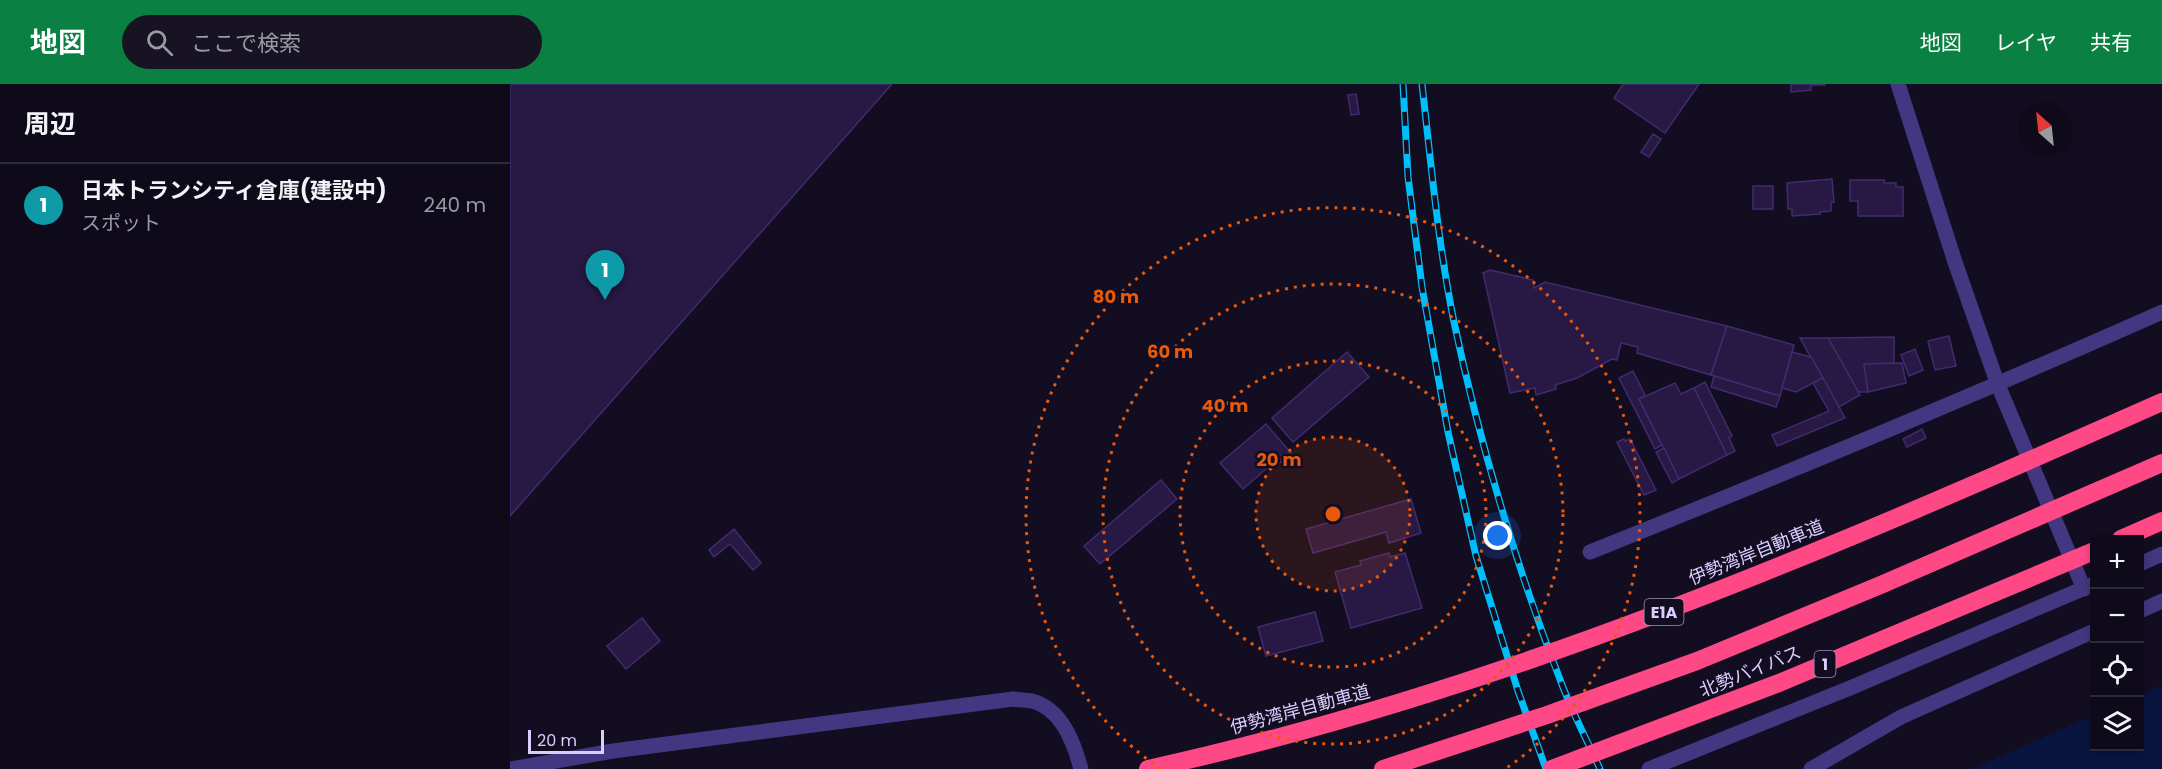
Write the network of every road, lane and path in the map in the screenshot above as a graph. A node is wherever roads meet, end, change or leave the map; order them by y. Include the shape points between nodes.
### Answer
1 (1898, 84) edge
2 (2162, 312) edge
3 (1998, 385) junction
4 (2162, 402) edge
5 (2162, 463) edge
6 (2162, 521) edge
7 (2132, 535) edge
8 (1590, 552) dead end
9 (2090, 553) edge
10 (2162, 554) edge
11 (2144, 562) edge
12 (2089, 586) edge
13 (2162, 601) edge
14 (2144, 609) edge
15 (2090, 633) edge
16 (511, 769) edge
17 (1081, 769) edge
18 (1148, 769) edge
19 (1383, 769) edge
20 (1552, 769) edge
21 (1649, 769) edge
22 (1811, 769) edge

1 - 3 street
2 - 3 street
3 - 8 street
3 - 12 street
4 - 18 highway, 伊勢湾岸自動車道 / E1A, bridge via 1866,530 1675,608 1528,662 1353,717
5 - 19 highway, bridge via 1697,660
6 - 7 highway
9 - 20 highway, 北勢バイパス / 1, bridge via 1779,683
10 - 11 street
12 - 21 street via 1840,693
13 - 14 street
15 - 22 street via 1901,717
16 - 17 street via 613,751 1013,699 1034,701 1052,712 1066,728

